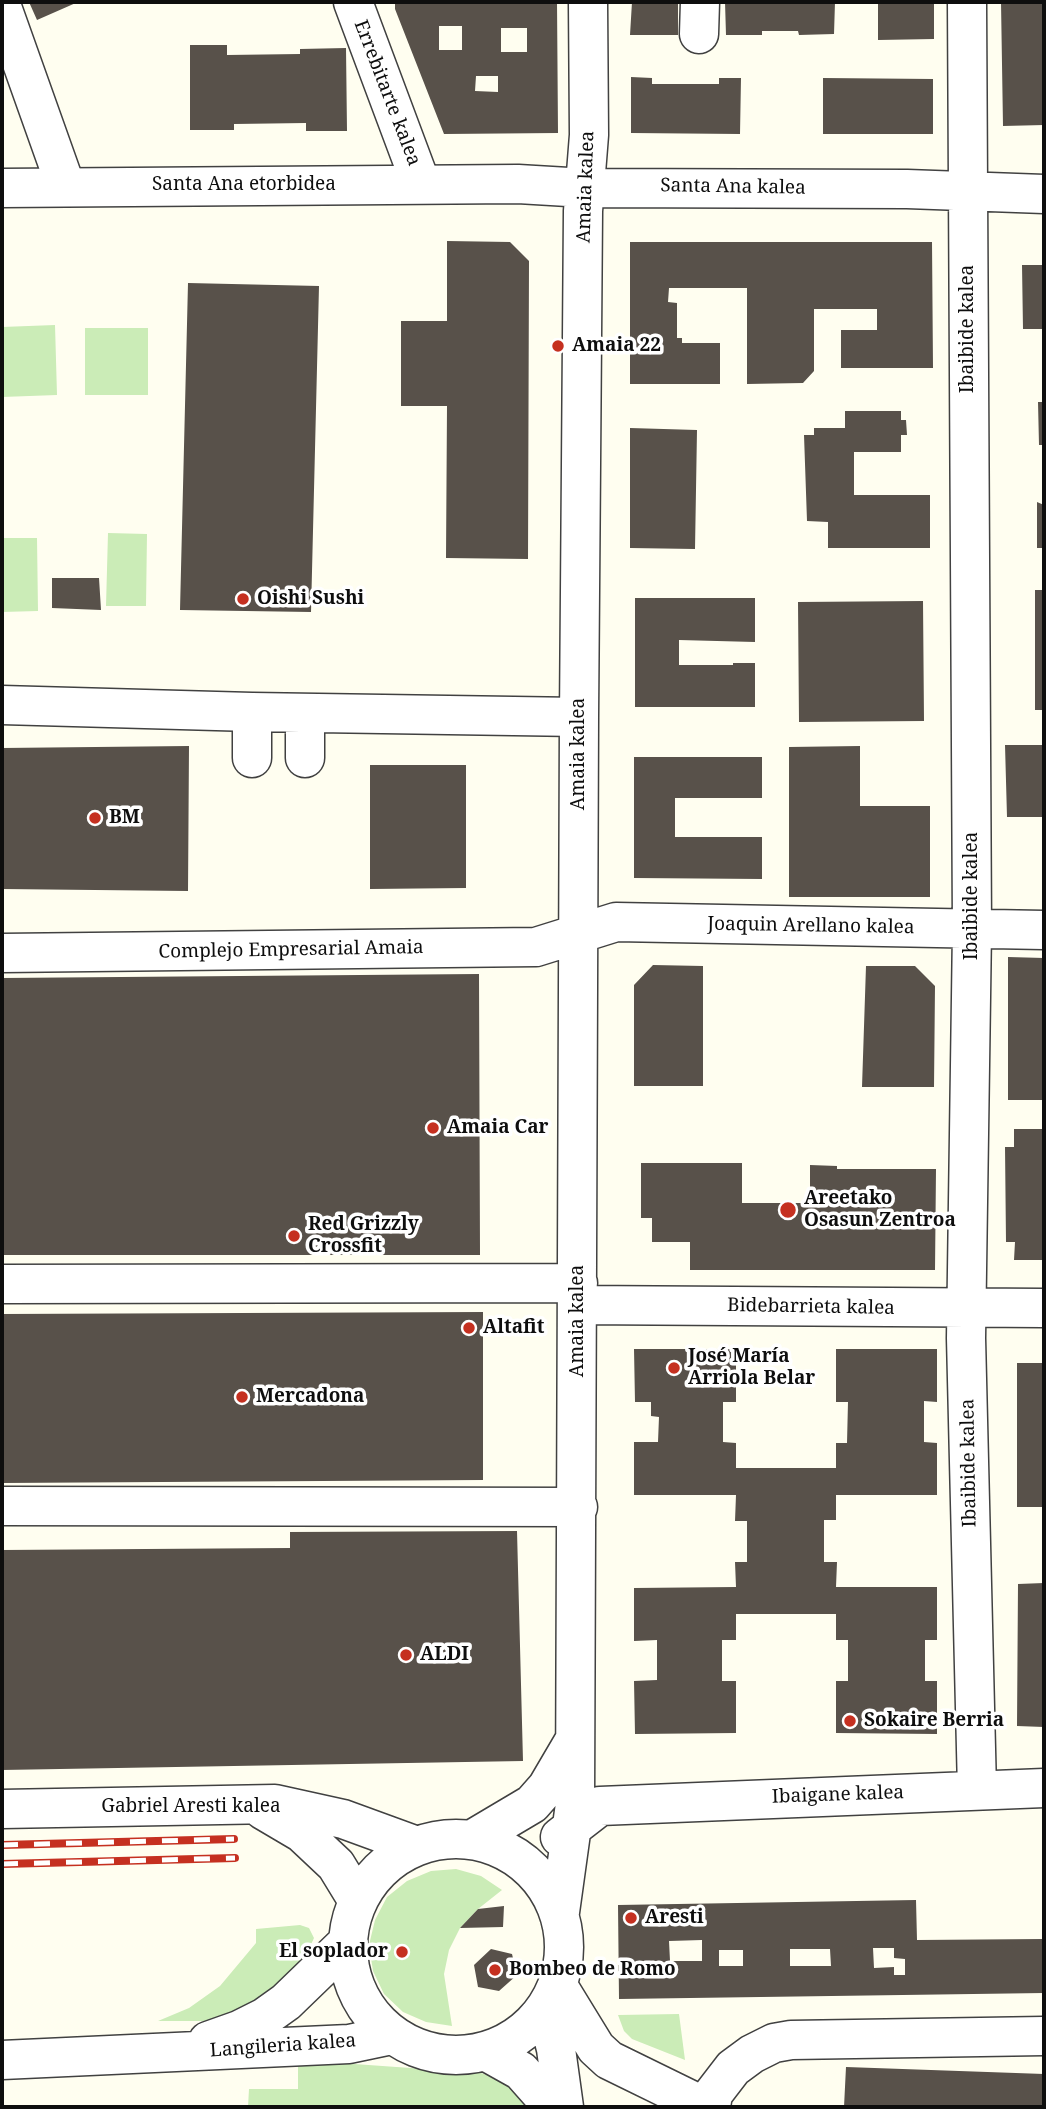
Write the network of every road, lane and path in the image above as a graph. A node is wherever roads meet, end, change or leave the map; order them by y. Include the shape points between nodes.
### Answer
1 (353, 2) edge
2 (588, 2) edge
3 (967, 2) edge
4 (2, 7) edge
5 (421, 184) junction
6 (66, 187) junction
7 (2, 188) edge
8 (585, 188) junction
9 (966, 191) junction
10 (1044, 194) edge
11 (2, 705) edge
12 (252, 712) junction
13 (304, 713) junction
14 (579, 716) junction
15 (252, 758) dead end
16 (305, 758) dead end
17 (972, 929) junction
18 (1044, 930) edge
19 (578, 933) junction
20 (2, 953) edge
21 (2, 1284) edge
22 (578, 1294) junction
23 (966, 1308) junction
24 (1044, 1308) edge
25 (2, 1506) edge
26 (578, 1507) junction
27 (574, 1741) junction
28 (1044, 1788) edge
29 (976, 1790) junction
30 (632, 1803) junction
31 (237, 1804) junction
32 (2, 1809) edge
33 (572, 1827) junction
34 (473, 1839) junction
35 (417, 1846) junction
36 (528, 1867) junction
37 (561, 1899) junction
38 (358, 1901) junction
39 (347, 1943) junction
40 (552, 1998) junction
41 (392, 2035) junction
42 (1044, 2036) edge
43 (173, 2052) junction
44 (487, 2052) junction
45 (2, 2060) edge
46 (553, 2107) edge
47 (564, 2107) edge
48 (708, 2107) edge

1 - 5 street, Errebitarte kalea
2 - 8 street, Amaia kalea
3 - 9 street, Ibaibide kalea
4 - 6 street
5 - 6 street, Santa Ana etorbidea
5 - 8 street, Santa Ana kalea
6 - 7 street, Santa Ana etorbidea
8 - 9 street, Santa Ana kalea
8 - 14 street, Amaia kalea
9 - 10 street, Santa Ana kalea
9 - 17 street, Ibaibide kalea
11 - 12 street
12 - 13 street
12 - 15 street
13 - 14 street
13 - 16 street
14 - 19 street, Amaia kalea
17 - 18 street, Joaquin Arellano kalea
17 - 19 street, Joaquin Arellano kalea via 616,922
17 - 23 street, Ibaibide kalea
19 - 20 street, Complejo Empresarial Amaia via 536,947
19 - 22 street, Amaia kalea
21 - 22 street
22 - 23 street, Bidebarrieta kalea
22 - 26 street, Amaia kalea
23 - 24 street, Bidebarrieta kalea
23 - 29 street, Ibaibide kalea
25 - 26 street
26 - 27 street, Amaia kalea
27 - 30 street via 607,1789
27 - 33 street, Amaia kalea
27 - 34 street, Amaia kalea via 532,1804
28 - 29 street, Ibaigane kalea
29 - 30 street, Ibaigane kalea
30 - 33 street, Ibaigane kalea via 600,1806
30 - 37 street via 604,1832
31 - 32 street, Gabriel Aresti kalea
31 - 35 street, Gabriel Aresti kalea via 275,1804 343,1819
31 - 38 street via 263,1810 302,1833 335,1864
33 - 36 street, Ibaigane kalea
33 - 37 street, Amaia kalea
34 - 35 street via 444,1839
34 - 36 street via 510,1852
35 - 38 street via 392,1859
36 - 37 street
37 - 40 street via 565,1962
38 - 39 street
39 - 41 street via 349,1969 358,1994
39 - 43 street, Langileria kalea via 265,2017
40 - 44 street via 520,2035
40 - 47 street
40 - 48 street via 596,2048 622,2068
41 - 43 street, Langileria kalea via 349,2044
41 - 44 street via 428,2052 457,2056
42 - 48 street via 774,2043 733,2068
43 - 45 street, Langileria kalea
44 - 46 street via 521,2071

